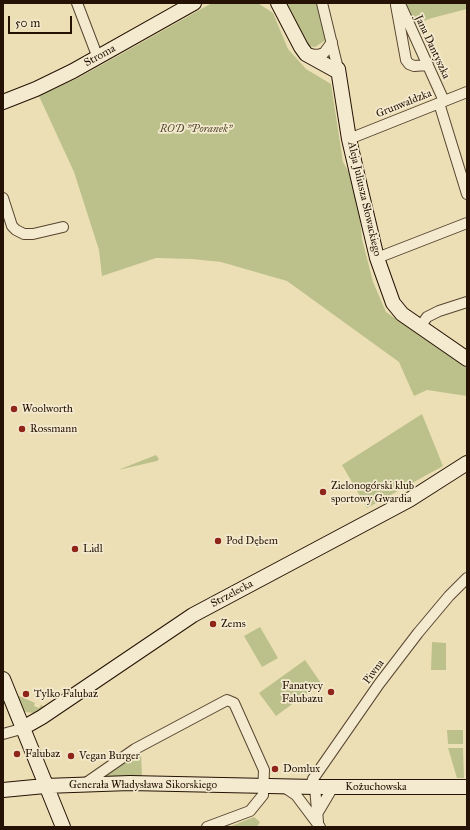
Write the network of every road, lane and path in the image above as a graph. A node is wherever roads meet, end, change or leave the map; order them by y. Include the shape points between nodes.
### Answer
1 (77, 3) edge
2 (194, 3) edge
3 (278, 3) edge
4 (322, 3) edge
5 (396, 3) edge
6 (332, 42) junction
7 (306, 54) junction
8 (98, 58) junction
9 (428, 65) junction
10 (338, 70) junction
11 (467, 92) edge
12 (3, 102) edge
13 (442, 102) junction
14 (349, 139) junction
15 (467, 194) edge
16 (3, 198) edge
17 (467, 223) edge
18 (63, 227) dead end
19 (377, 258) junction
20 (467, 302) edge
21 (420, 327) junction
22 (467, 359) edge
23 (467, 463) edge
24 (467, 578) edge
25 (3, 679) edge
26 (22, 729) junction
27 (3, 734) edge
28 (83, 785) junction
29 (45, 786) junction
30 (263, 786) junction
31 (284, 787) junction
32 (311, 787) junction
33 (333, 787) junction
34 (467, 787) edge
35 (3, 790) edge
36 (307, 808) junction
37 (317, 814) junction
38 (320, 826) edge
39 (63, 827) edge
40 (207, 827) edge

1 - 8 street
2 - 8 street, Stroma
3 - 7 street
4 - 6 street, Aleja Juliusza Słowackiego
5 - 9 street, Jana Dantyszka via 401,6
5 - 9 street via 406,60 414,66
6 - 7 street via 324,54
6 - 10 street, Aleja Juliusza Słowackiego
7 - 10 street
8 - 12 street, Stroma via 47,84
9 - 13 street, Jana Dantyszka
10 - 14 street, Aleja Juliusza Słowackiego
11 - 13 street, Grunwaldzka
13 - 14 street, Grunwaldzka
13 - 15 street, Jana Dantyszka
14 - 19 street, Aleja Juliusza Słowackiego
16 - 18 street via 12,226 24,234
17 - 19 street
19 - 21 street, Aleja Juliusza Słowackiego via 393,303 402,314
20 - 21 street via 427,317
21 - 22 street, Aleja Juliusza Słowackiego
23 - 26 street, Strzelecka via 409,500 193,615
24 - 32 street, Piwna via 396,661 313,779
25 - 26 street
26 - 27 street, Strzelecka
26 - 29 street
28 - 29 street, Generała Władysława Sikorskiego
28 - 30 street, Generała Władysława Sikorskiego via 161,783
28 - 30 street via 143,744 227,700 234,703 264,770
29 - 35 street, Generała Władysława Sikorskiego
29 - 39 street
30 - 31 street, Generała Władysława Sikorskiego
30 - 40 street via 263,795 250,810
31 - 32 street, Kożuchowska
31 - 36 street via 296,795
32 - 33 street, Kożuchowska
32 - 36 street
32 - 37 street
33 - 34 street, Kożuchowska
33 - 37 street
36 - 38 street
37 - 38 street

